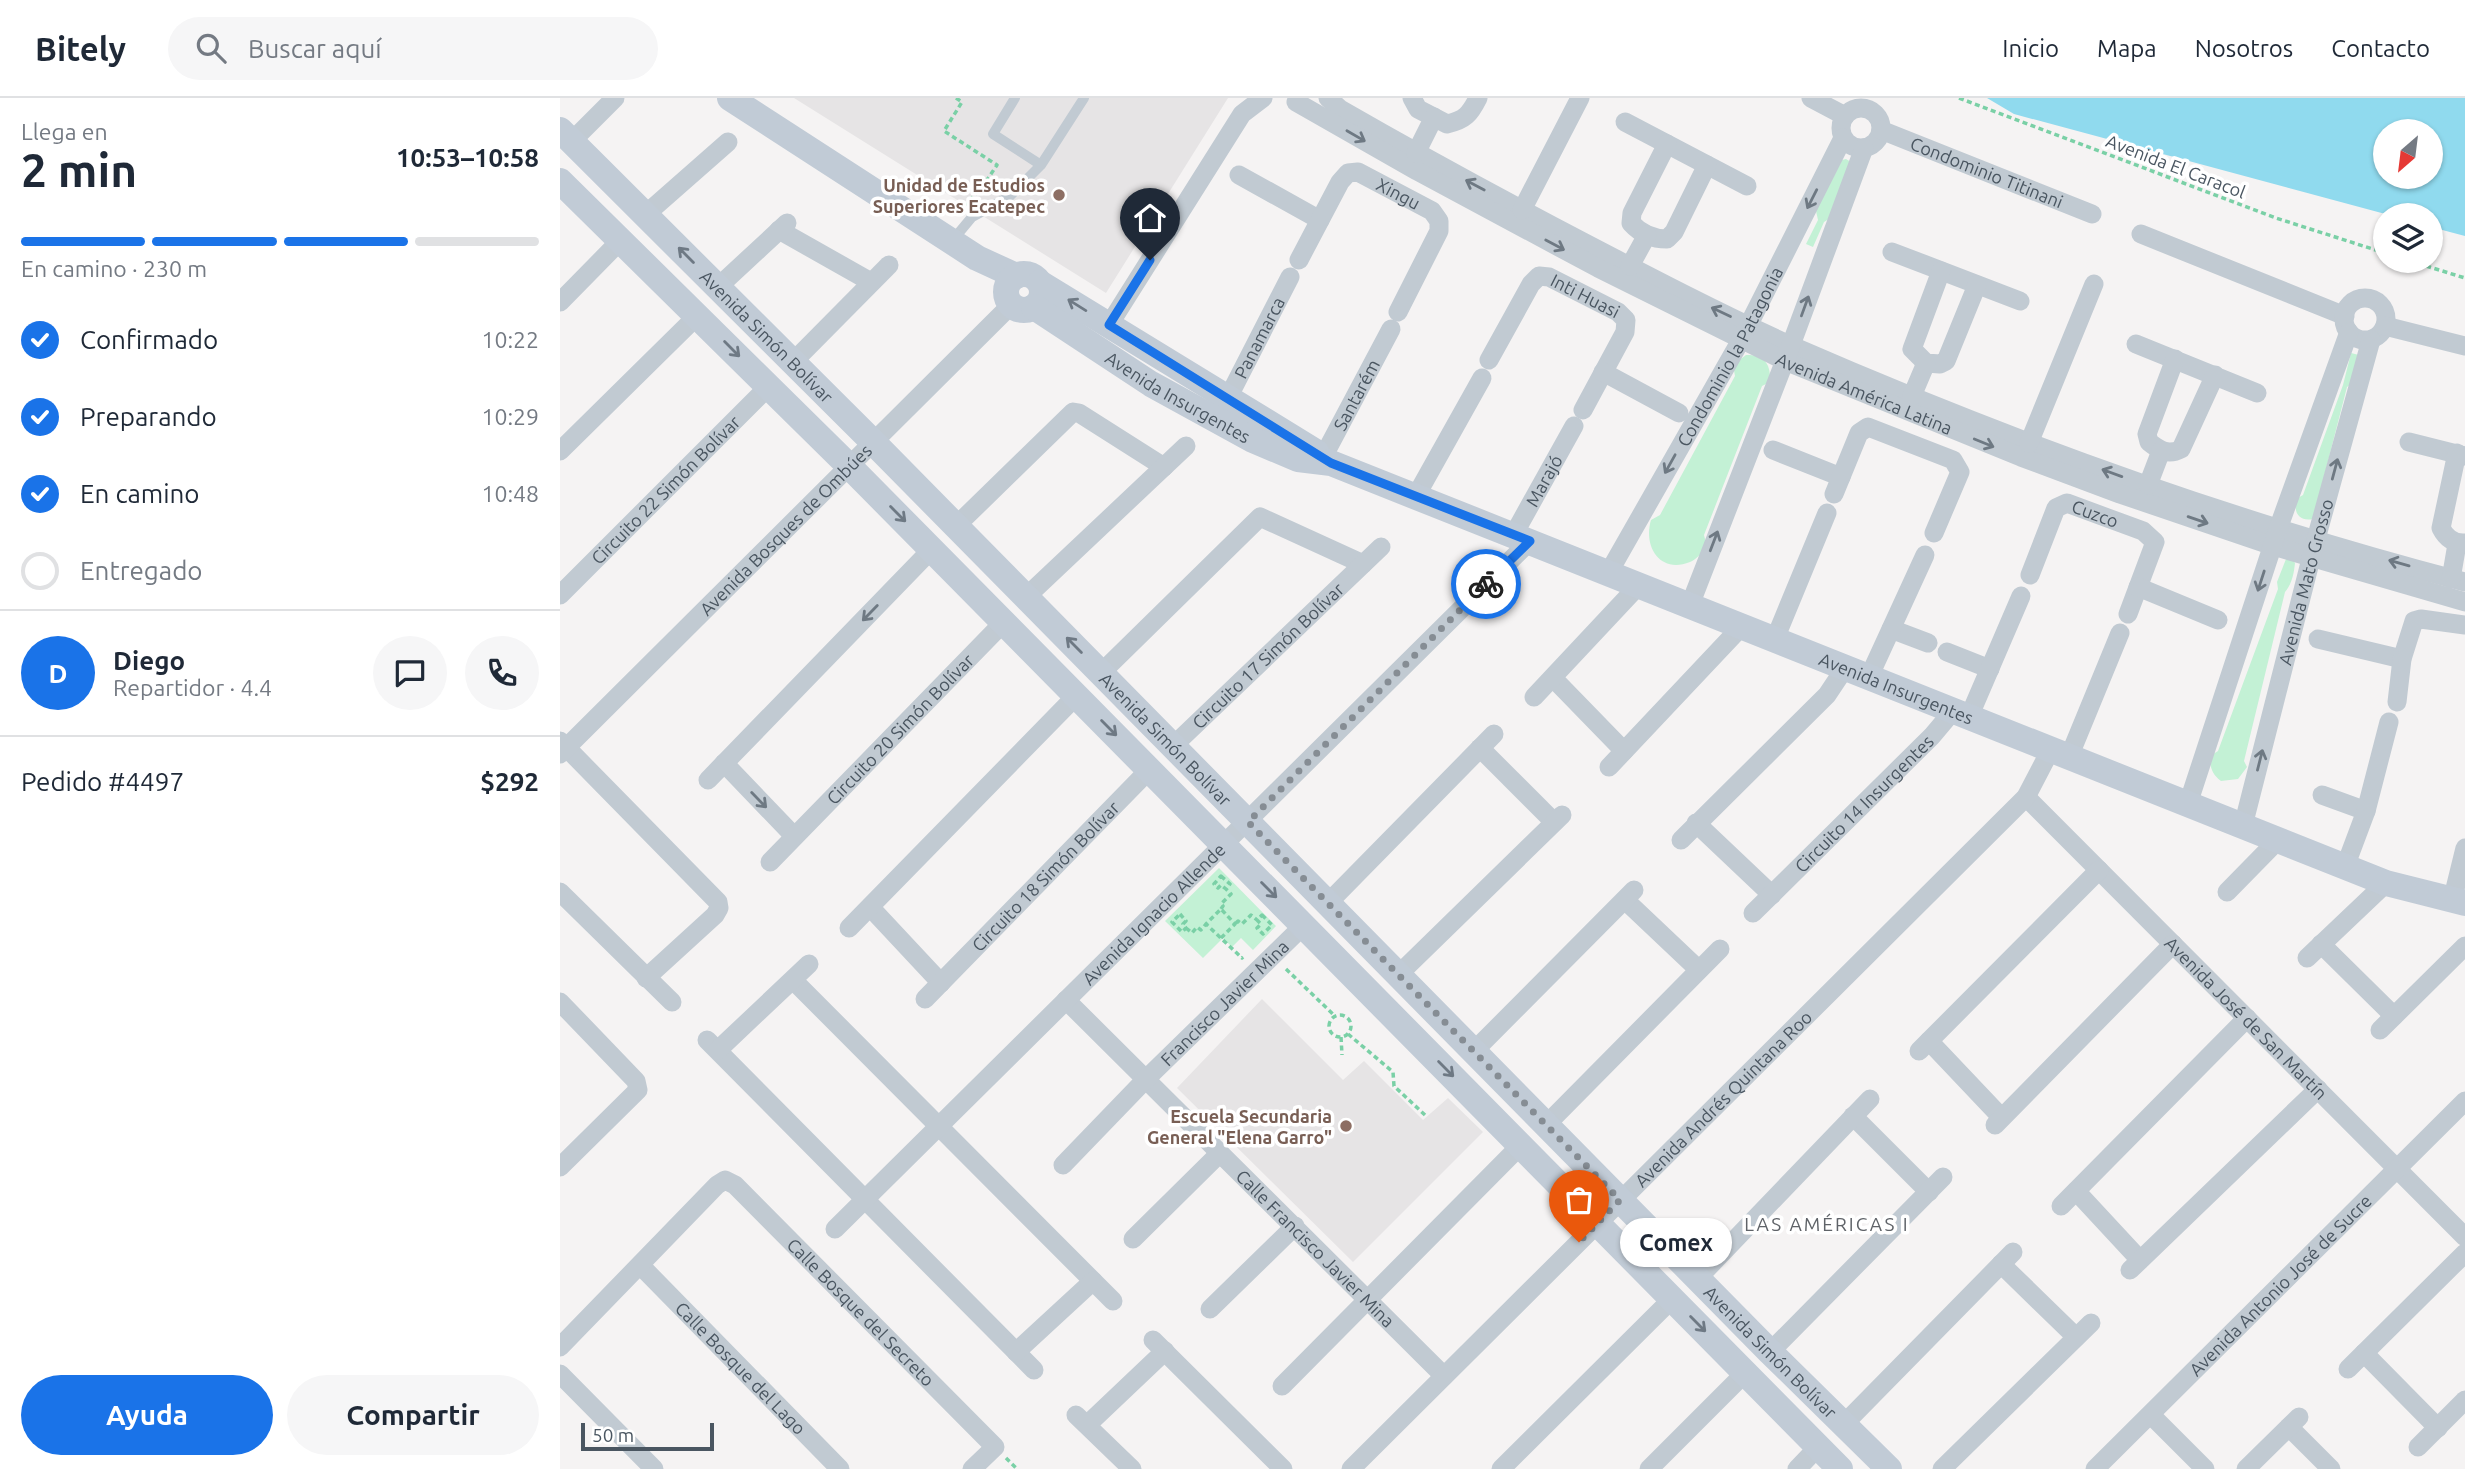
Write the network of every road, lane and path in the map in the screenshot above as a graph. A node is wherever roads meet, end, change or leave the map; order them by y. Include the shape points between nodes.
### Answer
1 (615, 98) edge
2 (730, 98) edge
3 (956, 98) edge
4 (1015, 98) edge
5 (1083, 98) edge
6 (1263, 98) edge
7 (1269, 98) edge
8 (1328, 98) edge
9 (1412, 98) edge
10 (1478, 98) edge
11 (1580, 98) edge
12 (1811, 98) edge
13 (1959, 98) edge
14 (963, 100) edge
15 (1299, 100) edge
16 (1845, 116) junction
17 (1434, 117) junction
18 (1625, 122) dead end
19 (1881, 130) junction
20 (566, 136) edge
21 (1843, 138) junction
22 (728, 142) dead end
23 (1667, 144) junction
24 (1864, 148) junction
25 (1416, 162) junction
26 (1041, 165) junction
27 (1707, 165) junction
28 (1239, 174) dead end
29 (560, 181) edge
30 (1747, 186) dead end
31 (1404, 196) junction
32 (1522, 210) junction
33 (2092, 214) dead end
34 (645, 215) junction
35 (972, 217) junction
36 (1320, 219) junction
37 (2141, 234) dead end
38 (1647, 235) junction
39 (621, 240) junction
40 (952, 242) junction
41 (2373, 249) edge
42 (1892, 252) dead end
43 (889, 265) dead end
44 (1630, 266) junction
45 (1295, 268) joint
46 (1598, 268) junction
47 (1941, 271) junction
48 (2443, 271) edge
49 (2465, 278) edge
50 (871, 282) junction
51 (2094, 284) dead end
52 (1977, 285) junction
53 (718, 287) junction
54 (1022, 292) junction
55 (1583, 295) junction
56 (560, 302) edge
57 (2020, 302) dead end
58 (698, 315) junction
59 (1394, 321) joint
60 (2347, 324) junction
61 (1109, 325) junction
62 (1744, 332) junction
63 (2378, 333) junction
64 (2136, 344) dead end
65 (2465, 346) edge
66 (1788, 353) junction
67 (2175, 359) junction
68 (793, 362) junction
69 (1926, 363) junction
70 (1603, 372) junction
71 (2215, 375) junction
72 (769, 386) junction
73 (2257, 393) dead end
74 (1912, 396) junction
75 (1228, 398) junction
76 (1679, 414) dead end
77 (1919, 416) junction
78 (1578, 418) joint
79 (873, 442) junction
80 (1908, 442) junction
81 (2409, 442) dead end
82 (2029, 443) junction
83 (1186, 446) dead end
84 (1773, 450) dead end
85 (560, 451) edge
86 (2161, 451) junction
87 (2461, 454) edge
88 (1325, 460) junction
89 (849, 466) junction
90 (1164, 467) junction
91 (2148, 485) junction
92 (2120, 494) junction
93 (1834, 495) junction
94 (1416, 496) junction
95 (2113, 519) junction
96 (956, 526) junction
97 (1934, 534) dead end
98 (2275, 537) junction
99 (1522, 538) junction
100 (2461, 544) edge
101 (1381, 547) dead end
102 (2313, 548) junction
103 (932, 549) junction
104 (1924, 555) dead end
105 (1363, 564) junction
106 (1609, 572) junction
107 (2029, 575) dead end
108 (2458, 580) edge
109 (1639, 585) junction
110 (2138, 587) junction
111 (560, 594) edge
112 (2021, 596) dead end
113 (1026, 597) junction
114 (2465, 602) edge
115 (1690, 605) junction
116 (2128, 614) dead end
117 (2218, 620) dead end
118 (1004, 622) junction
119 (2465, 625) edge
120 (1742, 626) junction
121 (1891, 629) junction
122 (2120, 633) dead end
123 (1776, 639) junction
124 (2318, 639) dead end
125 (1928, 643) dead end
126 (1947, 652) dead end
127 (2402, 659) junction
128 (1990, 669) junction
129 (1101, 673) junction
130 (1857, 673) junction
131 (1553, 678) junction
132 (1077, 695) junction
133 (1534, 697) dead end
134 (2397, 702) dead end
135 (1961, 714) junction
136 (2389, 722) dead end
137 (1173, 746) junction
138 (562, 747) edge
139 (1624, 751) junction
140 (2060, 753) junction
141 (724, 763) junction
142 (1609, 767) dead end
143 (1150, 769) junction
144 (708, 780) dead end
145 (2322, 795) dead end
146 (2026, 797) junction
147 (2188, 804) junction
148 (2366, 811) junction
149 (1248, 822) junction
150 (1696, 823) junction
151 (2243, 826) junction
152 (794, 836) junction
153 (1681, 840) dead end
154 (2278, 840) junction
155 (1224, 844) junction
156 (2465, 848) edge
157 (770, 862) dead end
158 (2345, 867) junction
159 (2099, 870) junction
160 (2386, 883) junction
161 (1226, 889) junction
162 (560, 892) edge
163 (2227, 892) dead end
164 (1772, 895) junction
165 (2458, 902) edge
166 (1328, 904) junction
167 (870, 906) junction
168 (1221, 909) junction
169 (1753, 913) dead end
170 (1257, 920) junction
171 (1236, 923) junction
172 (1206, 924) junction
173 (1304, 925) junction
174 (849, 928) dead end
175 (1186, 928) junction
176 (1221, 938) junction
177 (2173, 944) junction
178 (2465, 946) edge
179 (1720, 948) dead end
180 (1272, 956) junction
181 (809, 964) dead end
182 (1699, 970) junction
183 (1398, 975) junction
184 (646, 978) junction
185 (793, 981) junction
186 (941, 983) junction
187 (925, 999) dead end
188 (1066, 1000) junction
189 (560, 1002) edge
190 (672, 1002) dead end
191 (1434, 1012) junction
192 (1335, 1016) junction
193 (2394, 1016) junction
194 (2247, 1018) junction
195 (2380, 1030) dead end
196 (1411, 1033) junction
197 (1348, 1034) junction
198 (1341, 1037) junction
199 (1473, 1052) junction
200 (1342, 1055) dead end
201 (1145, 1080) junction
202 (2318, 1089) junction
203 (1870, 1099) dead end
204 (2465, 1101) edge
205 (1425, 1115) dead end
206 (1853, 1116) junction
207 (1546, 1125) junction
208 (938, 1127) junction
209 (1521, 1145) junction
210 (1220, 1153) junction
211 (1063, 1165) dead end
212 (560, 1167) edge
213 (2396, 1168) junction
214 (1943, 1177) dead end
215 (2076, 1191) junction
216 (1929, 1192) junction
217 (864, 1200) junction
218 (1620, 1200) junction
219 (2061, 1206) dead end
220 (1599, 1223) junction
221 (1295, 1226) junction
222 (835, 1229) dead end
223 (2465, 1237) edge
224 (1133, 1239) dead end
225 (2465, 1252) edge
226 (640, 1265) junction
227 (1698, 1278) junction
228 (1093, 1282) junction
229 (1369, 1299) junction
230 (1672, 1299) junction
231 (1113, 1301) dead end
232 (1210, 1309) dead end
233 (2091, 1323) dead end
234 (2076, 1337) junction
235 (560, 1347) edge
236 (1016, 1352) junction
237 (1770, 1352) junction
238 (2364, 1353) junction
239 (2348, 1369) dead end
240 (1034, 1370) dead end
241 (1746, 1372) junction
242 (560, 1374) edge
243 (1444, 1377) junction
244 (1282, 1386) dead end
245 (2465, 1400) edge
246 (2151, 1415) junction
247 (1844, 1424) junction
248 (2438, 1427) junction
249 (1818, 1447) junction
250 (2418, 1447) dead end
251 (654, 1469) edge
252 (840, 1469) edge
253 (972, 1469) edge
254 (1132, 1469) edge
255 (1283, 1469) edge
256 (1351, 1469) edge
257 (1501, 1469) edge
258 (1649, 1469) edge
259 (1797, 1469) edge
260 (1840, 1469) edge
261 (1889, 1469) edge
262 (1942, 1469) edge
263 (2095, 1469) edge
264 (2205, 1469) edge
265 (2246, 1469) edge
266 (2331, 1469) edge

1 - 20 street
2 - 40 main road, Avenida Insurgentes
3 - 14 path
4 - 26 lane via 993,134
5 - 26 lane
6 - 61 street via 1242,114
7 - 15 street, Avenida América Latina via 1281,104
8 - 25 street, Avenida América Latina
9 - 17 street via 1418,108
10 - 17 street via 1459,121 1447,124
11 - 32 street
12 - 16 street
13 - 41 path, Avenida El Caracol via 2276,218
14 - 35 path via 944,131 997,164 961,209
15 -> 25 street, Avenida América Latina
16 - 19 street via 1852,110 1868,110 1880,121
16 - 21 street, Condominio la Patagonia
17 - 25 street
18 - 23 street
19 - 24 street via 1878,139
19 - 33 street, Condominio Titinani
20 - 34 main road, Avenida Simón Bolívar
21 - 24 street
21 -> 62 street, Condominio la Patagonia
22 - 34 street
23 - 27 street
23 - 38 street via 1632,213 1631,223
66 -> 24 street
25 - 31 street
32 -> 25 street, Avenida América Latina
25 -> 46 street, Avenida América Latina
26 - 35 lane via 1009,197
27 - 30 street
27 - 38 street via 1674,232 1667,239
28 - 36 street
29 - 39 main road, Avenida Simón Bolívar
31 - 36 street, Xingu via 1358,172 1348,173
31 - 59 street, Xingu via 1432,211 1440,231
32 - 44 street, Avenida América Latina
53 -> 34 main road, Avenida Simón Bolívar
35 - 40 lane
36 - 45 street, Xingu
37 - 60 street
38 - 44 street
39 - 56 street
39 - 58 main road, Avenida Simón Bolívar
40 - 54 main road, Avenida Insurgentes
42 - 47 street
43 - 50 street
62 -> 44 street, Avenida América Latina
45 - 75 street, Panamarca
46 - 55 street
46 - 62 street, Avenida América Latina
47 - 52 street
47 - 69 street via 1912,349
48 - 49 path
50 - 53 street via 784,226
50 - 68 street
51 - 82 street
52 - 57 street
52 - 69 street via 1946,361
53 - 68 main road, Avenida Simón Bolívar
61 -> 54 main road, Avenida Insurgentes
54 - 79 street, Avenida Bosques de Ombúes
54 - 88 main road, Avenida Insurgentes via 1151,384 1253,440 1298,459
55 - 70 street, Inti Huasi via 1626,320 1625,332
55 - 94 street, Inti Huasi via 1549,277 1539,276 1531,284
58 -> 72 main road, Avenida Simón Bolívar
58 - 85 street
59 - 88 street, Santarém
60 - 63 street via 2359,339
60 - 63 street via 2348,307 2366,298 2383,307 2386,317
60 - 98 street, Avenida Mato Grosso
61 - 75 main road, Avenida Insurgentes
62 - 66 street, Avenida América Latina
62 -> 106 street, Condominio la Patagonia
63 - 65 street
102 -> 63 street, Avenida Mato Grosso
64 - 67 street
66 - 74 street, Avenida América Latina
66 - 77 street, Avenida América Latina
115 -> 66 street
67 - 71 street
67 - 86 street via 2147,434 2149,442
68 - 79 main road, Avenida Simón Bolívar
69 - 74 street
70 - 76 street
70 - 78 street, Inti Huasi
71 - 73 street
71 - 86 street via 2181,449
72 - 89 main road, Avenida Simón Bolívar
72 - 111 street, Circuito 22 Simón Bolívar
74 - 82 street, Avenida América Latina
75 - 88 main road, Avenida Insurgentes
77 - 80 street
77 -> 92 street, Avenida América Latina
78 - 99 street, Marajó
79 - 89 street, Avenida Bosques de Ombúes
79 - 96 main road, Avenida Simón Bolívar
80 - 93 street via 1868,427 1859,433
80 - 97 street via 1953,460 1960,472
81 - 87 street
91 -> 82 street, Avenida América Latina
83 - 90 street
84 - 93 street
86 - 91 street
87 - 100 street via 2441,528 2444,535
88 - 94 main road, Avenida Insurgentes
89 -> 103 main road, Avenida Simón Bolívar
89 - 138 street, Avenida Bosques de Ombúes
90 - 96 street via 1073,412
90 - 113 street
91 - 98 street, Avenida América Latina
92 - 95 street
92 -> 98 street, Avenida América Latina
93 - 123 street
94 - 99 main road, Avenida Insurgentes
95 - 107 street, Cuzco via 2067,503 2056,508
95 - 110 street, Cuzco via 2143,531 2155,542
96 - 113 main road, Avenida Simón Bolívar
98 - 102 street, Avenida América Latina
98 -> 147 street, Avenida Mato Grosso
99 - 106 main road, Avenida Insurgentes
99 - 149 street, Avenida Ignacio Allende
100 - 108 street
101 - 105 street, Circuito 17 Simón Bolívar
108 -> 102 street, Avenida América Latina
102 - 114 street, Avenida América Latina
151 -> 102 street, Avenida Mato Grosso
103 - 118 main road, Avenida Simón Bolívar
103 -> 141 street
104 - 121 street
105 - 129 street, Circuito 17 Simón Bolívar via 1260,517
105 - 137 street, Circuito 17 Simón Bolívar
106 - 109 main road, Avenida Insurgentes
109 - 115 main road, Avenida Insurgentes
109 - 131 street
110 - 116 street, Cuzco
110 - 117 street
112 - 128 street, Circuito 14 Insurgentes
129 -> 113 main road, Avenida Simón Bolívar
115 - 120 main road, Avenida Insurgentes
118 - 132 main road, Avenida Simón Bolívar
118 - 152 street, Circuito 20 Simón Bolívar
119 - 127 street via 2414,621
120 - 123 main road, Avenida Insurgentes
120 - 139 street
121 - 125 street
121 - 130 street
122 - 140 street, Avenida Andrés Quintana Roo
123 - 130 main road, Avenida Insurgentes
124 - 127 street
126 - 128 street
127 - 134 street
128 - 135 street, Circuito 14 Insurgentes
129 - 137 main road, Avenida Simón Bolívar
130 - 135 main road, Avenida Insurgentes
130 - 150 street via 1827,695
131 - 133 street
131 - 139 street
132 -> 143 main road, Avenida Simón Bolívar
132 - 167 street
135 - 140 main road, Avenida Insurgentes
135 - 164 street, Circuito 14 Insurgentes via 1932,736
136 - 148 street
137 - 149 main road, Avenida Simón Bolívar
138 - 184 street via 718,902 715,915
139 - 142 street
140 - 146 street, Avenida Andrés Quintana Roo
140 - 147 main road, Avenida Insurgentes
141 - 144 street
141 -> 152 street
143 - 155 main road, Avenida Simón Bolívar
143 - 186 street, Circuito 18 Simón Bolívar
145 - 148 street
146 - 159 street, Avenida José de San Martín
146 - 218 street, Avenida Andrés Quintana Roo
147 - 151 main road, Avenida Insurgentes
148 - 158 street
149 - 155 street, Avenida Ignacio Allende
149 - 166 main road, Avenida Simón Bolívar
150 - 153 street
150 - 164 street
151 - 154 main road, Avenida Insurgentes
152 - 157 street, Circuito 20 Simón Bolívar
154 - 158 main road, Avenida Insurgentes
154 - 163 street
155 -> 173 main road, Avenida Simón Bolívar
155 - 188 street, Avenida Ignacio Allende
156 - 165 street
158 - 160 main road, Avenida Insurgentes
159 - 177 street, Avenida José de San Martín
159 - 177 street via 1924,1046 1998,1121
160 - 165 main road, Avenida Insurgentes
160 - 193 street via 2314,951
161 - 161 path via 1214,884 1221,876 1230,884
161 - 168 path via 1231,894
162 - 184 street
164 - 169 street, Circuito 14 Insurgentes
166 - 183 main road, Avenida Simón Bolívar
166 - 183 street via 1487,741 1558,818
167 - 174 street
167 - 186 street
168 - 171 path
168 - 172 path
170 - 170 path via 1263,934 1272,925 1262,915
170 - 171 path via 1251,915 1242,924
171 - 176 path
172 - 175 path via 1192,933
172 - 176 path
173 - 180 street, Francisco Javier Mina
173 - 196 main road, Avenida Simón Bolívar
175 - 175 path via 1182,924 1186,921 1180,914 1172,922 1182,932
176 - 180 path via 1242,958 1258,942
177 - 194 street, Avenida José de San Martín
178 - 193 street
179 - 182 street
180 - 192 path
180 - 201 street, Francisco Javier Mina
181 - 185 street
182 - 199 street via 1630,895
182 - 207 street
183 - 191 main road, Avenida Simón Bolívar
184 - 190 street
185 - 208 street
185 - 217 street via 713,1045
186 - 187 street, Circuito 18 Simón Bolívar
188 - 201 street, Calle Francisco Javier Mina
188 - 208 street, Avenida Ignacio Allende
189 - 212 street via 636,1081 638,1090
191 - 196 main road
191 - 199 main road, Avenida Simón Bolívar
192 - 197 path via 1342,1014 1351,1021
192 - 198 path via 1330,1029
193 - 195 street
194 - 202 street, Avenida José de San Martín
194 - 215 street
196 -> 209 main road, Avenida Simón Bolívar
197 - 198 path
197 - 205 path via 1393,1072 1394,1086
198 - 200 path
199 - 207 main road, Avenida Simón Bolívar
201 - 210 street, Calle Francisco Javier Mina
201 - 211 street, Francisco Javier Mina
202 - 213 street, Avenida José de San Martín
202 - 215 street via 2135,1265
203 - 206 street
204 - 213 street, Avenida Antonio José de Sucre
206 - 216 street
206 - 227 street
207 - 218 main road, Avenida Simón Bolívar
208 - 217 street, Avenida Ignacio Allende
208 - 228 street
209 - 220 main road, Avenida Simón Bolívar
209 - 229 street
210 - 221 street, Calle Francisco Javier Mina
210 - 224 street
213 - 223 street, Avenida José de San Martín
213 - 246 street, Avenida Antonio José de Sucre
214 - 216 street
215 - 219 street
216 - 237 street
217 - 222 street, Avenida Ignacio Allende
217 - 236 street
218 - 220 street, Avenida Andrés Quintana Roo
218 - 227 main road, Avenida Simón Bolívar
220 - 230 main road, Avenida Simón Bolívar
220 - 243 street, Avenida Andrés Quintana Roo
221 - 229 street, Calle Francisco Javier Mina
221 - 232 street
225 - 238 street
226 - 235 street
226 - 252 street, Calle Bosque del Lago
226 - 253 street, Calle Bosque del Secreto via 717,1185 725,1180 735,1185 995,1447
227 - 237 main road, Avenida Simón Bolívar
228 - 231 street
228 - 236 street
229 - 243 street, Calle Francisco Javier Mina
229 - 244 street
230 -> 241 main road, Avenida Simón Bolívar
230 - 257 street
233 - 234 street
234 - 247 street via 2007,1258
234 - 262 street
236 - 240 street
237 - 247 main road, Avenida Simón Bolívar
238 - 239 street
238 - 248 street
241 - 249 main road, Avenida Simón Bolívar
241 - 258 street
242 - 251 street
243 - 256 street, Avenida Andrés Quintana Roo
245 - 248 street
246 - 263 street, Avenida Antonio José de Sucre
246 - 264 street
247 - 261 main road, Avenida Simón Bolívar
248 - 250 street
249 - 259 street
249 - 260 main road, Avenida Simón Bolívar
254 - 255 street via 1082,1420 1159,1346
265 - 266 street via 2294,1422

